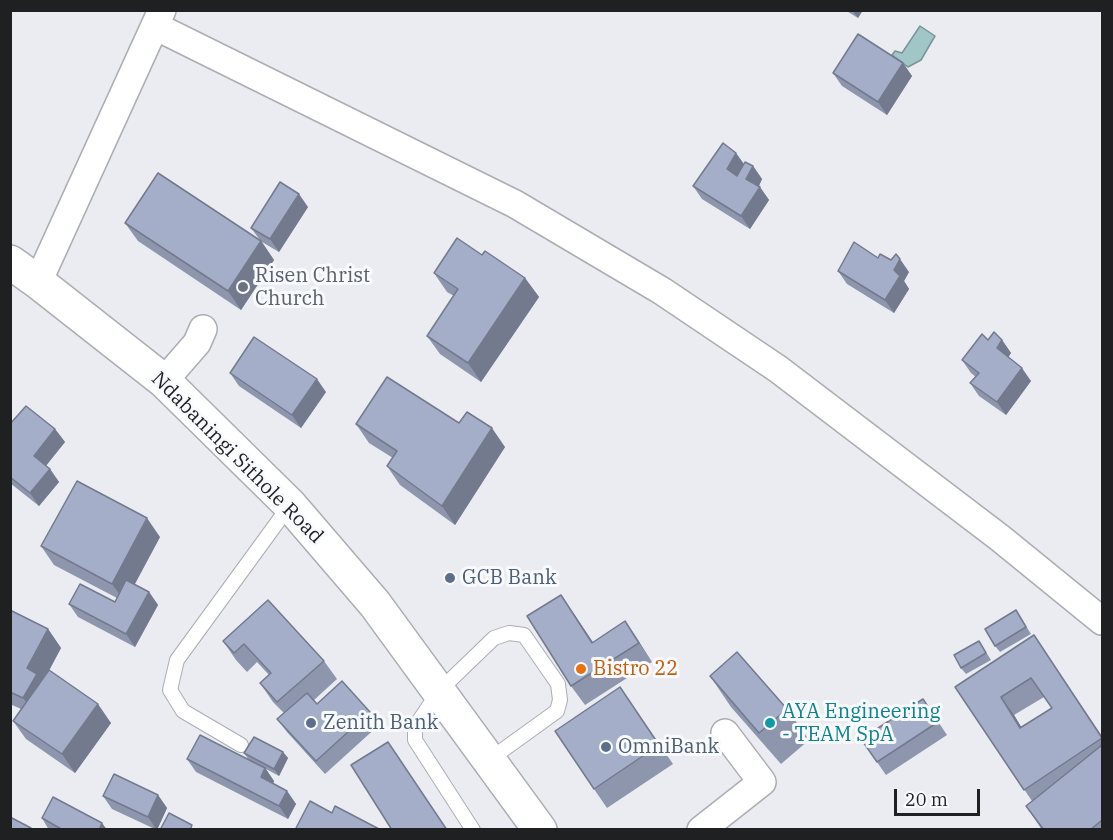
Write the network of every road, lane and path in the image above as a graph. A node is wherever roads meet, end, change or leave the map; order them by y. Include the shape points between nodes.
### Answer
1 (158, 18) edge
2 (10, 262) edge
3 (38, 282) junction
4 (202, 329) dead end
5 (164, 381) junction
6 (290, 505) junction
7 (1102, 621) edge
8 (439, 691) junction
9 (725, 734) dead end
10 (241, 745) dead end
11 (489, 760) junction
12 (473, 830) edge
13 (540, 830) edge
14 (701, 830) edge

1 - 3 street
1 - 7 street via 515,204 662,291 778,369
2 - 3 street, Ndabaningi Sithole Road
3 - 5 street, Ndabaningi Sithole Road
4 - 5 street via 197,343
5 - 6 street, Ndabaningi Sithole Road
6 - 8 street, Ndabaningi Sithole Road via 375,604
6 - 10 lane via 177,660 170,690 183,711
8 - 11 street, Ndabaningi Sithole Road
8 - 11 lane via 494,638 509,633 524,635 558,684 557,711
8 - 12 lane via 415,727 415,740
9 - 14 street via 762,782
11 - 13 street, Ndabaningi Sithole Road

